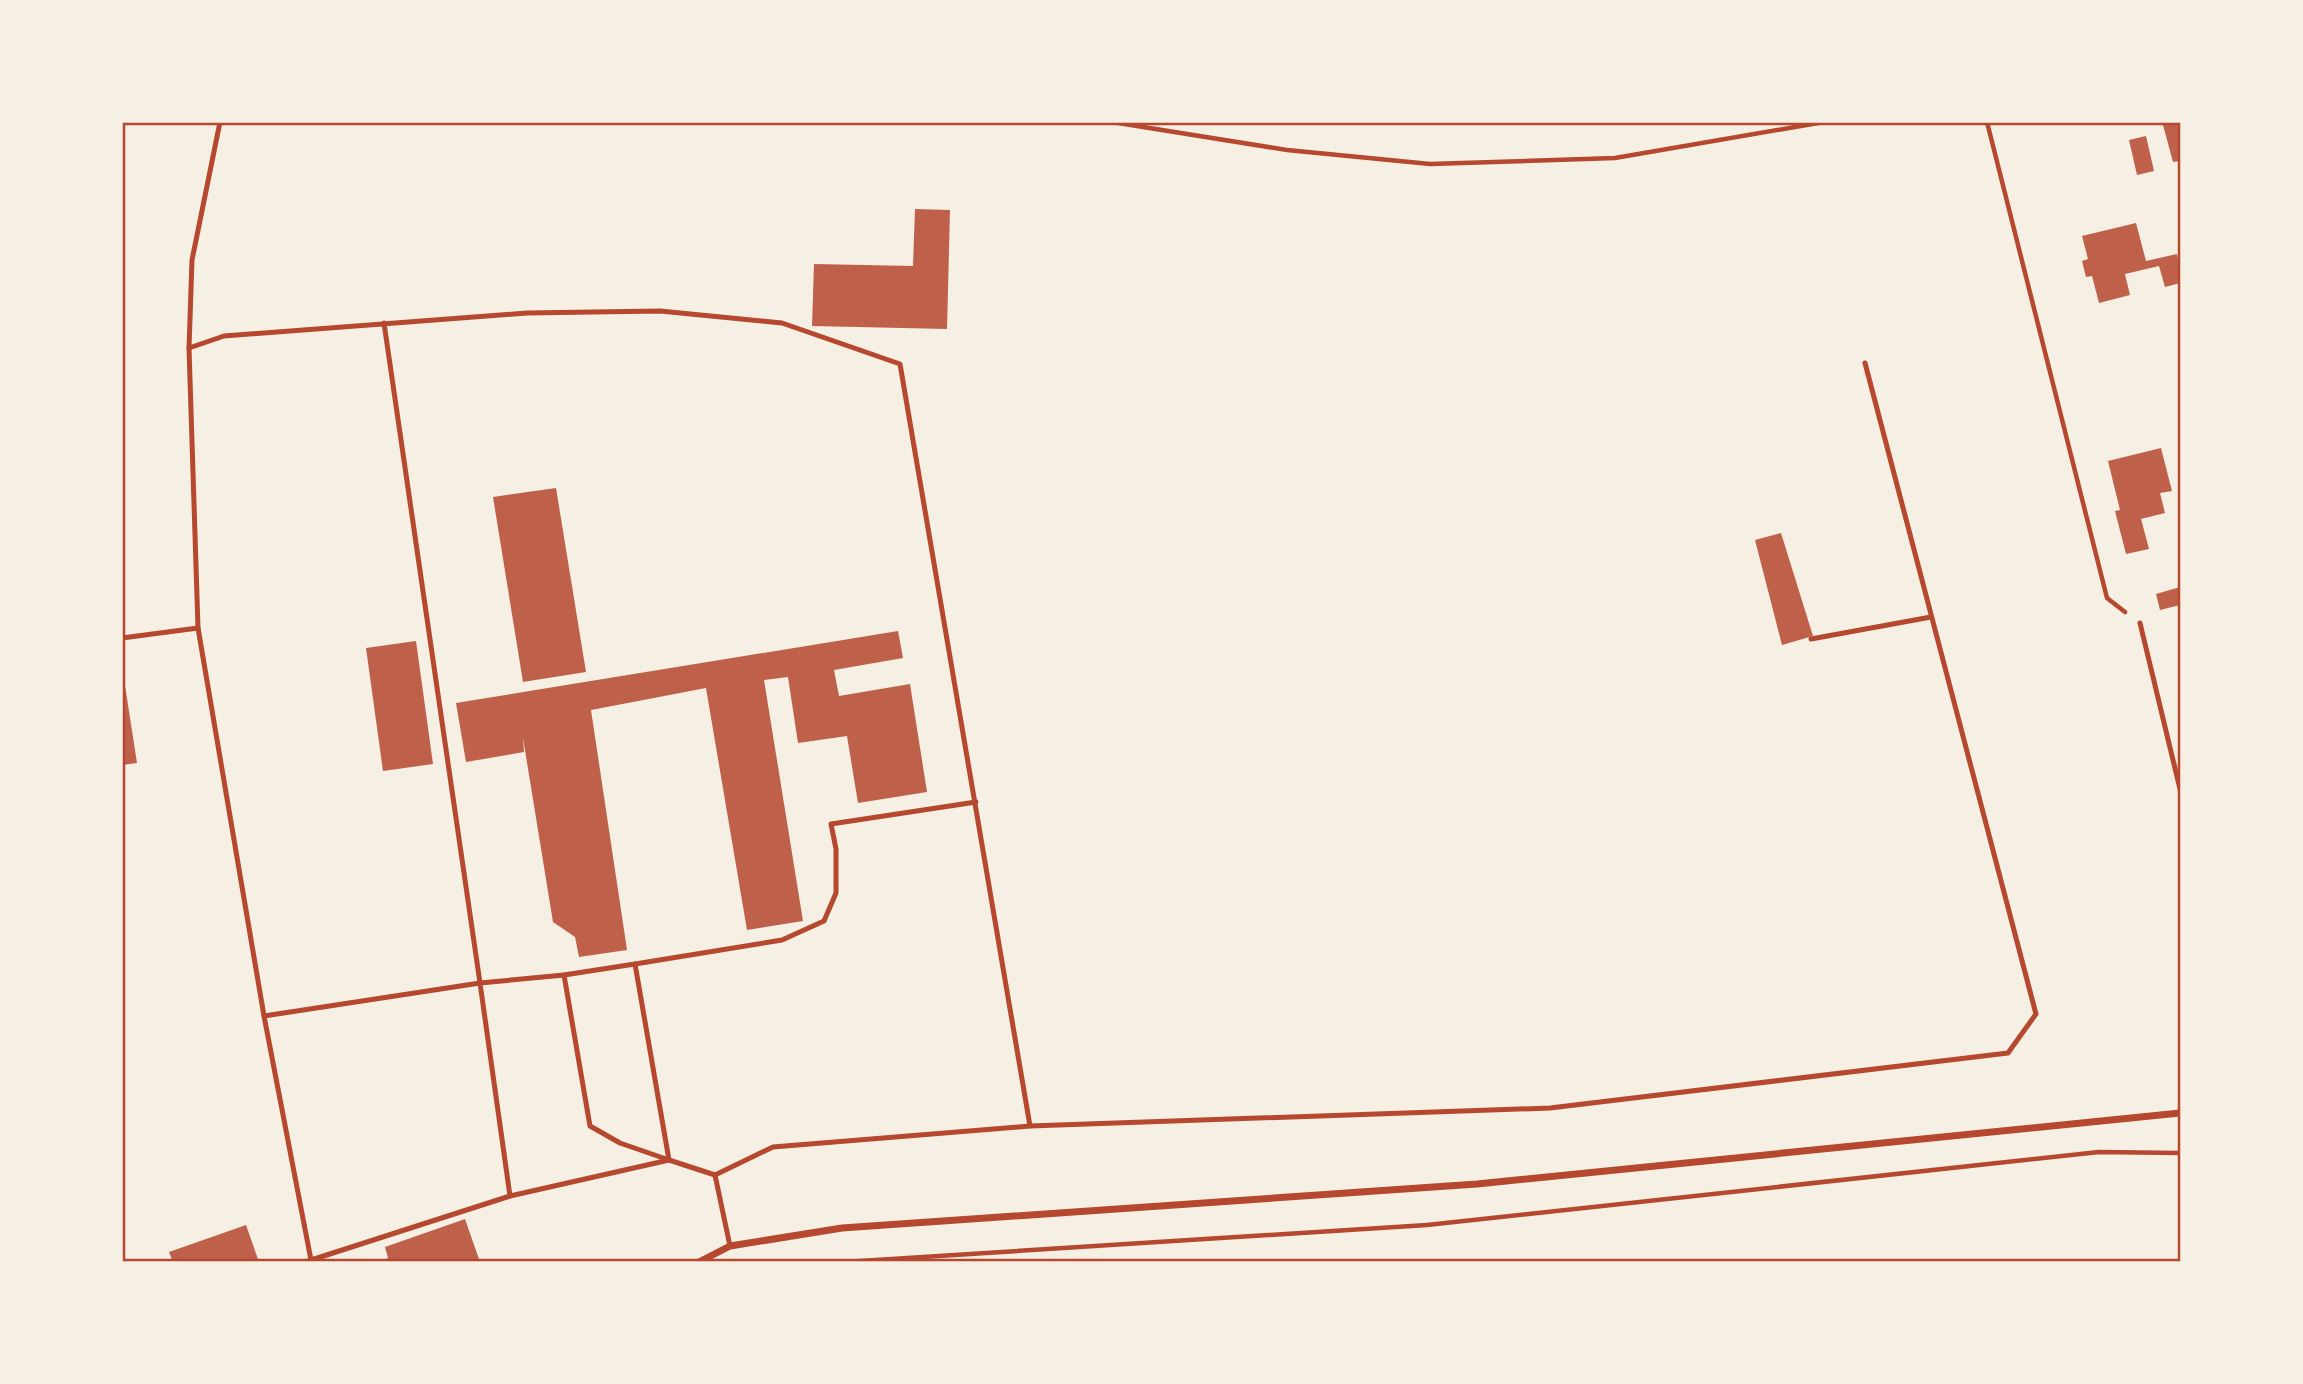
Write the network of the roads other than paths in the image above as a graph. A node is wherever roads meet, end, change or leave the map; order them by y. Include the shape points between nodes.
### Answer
1 (220, 122) edge
2 (384, 323) junction
3 (189, 348) junction
4 (1865, 363) dead end
5 (1931, 617) junction
6 (2140, 623) road end
7 (198, 628) junction
8 (122, 638) edge
9 (1811, 639) dead end
10 (2180, 789) edge
11 (976, 802) junction
12 (635, 964) junction
13 (564, 975) junction
14 (480, 983) junction
15 (264, 1016) junction
16 (2180, 1113) edge
17 (1030, 1126) junction
18 (669, 1160) junction
19 (715, 1175) junction
20 (510, 1196) junction
21 (730, 1246) junction
22 (308, 1261) edge
23 (699, 1262) edge

1 - 3 lane via 192,260
2 - 3 lane via 224,336
2 - 11 lane via 527,313 660,311 782,323 900,364
2 - 14 lane
3 - 7 lane
4 - 5 lane
5 - 9 lane
5 - 17 lane via 2036,1014 2008,1053 1550,1108
6 - 10 lane
7 - 8 lane
7 - 15 lane
11 - 12 lane via 831,824 836,893 824,921 782,940
11 - 17 lane
12 - 13 lane
12 - 18 lane
13 - 14 lane
13 - 18 lane via 590,1126 620,1143
14 - 15 lane
14 - 20 lane
15 - 22 lane
16 - 21 street via 1477,1184 842,1228
17 - 19 lane via 773,1147
18 - 19 lane
18 - 20 lane
19 - 21 lane
20 - 22 lane
21 - 23 street

